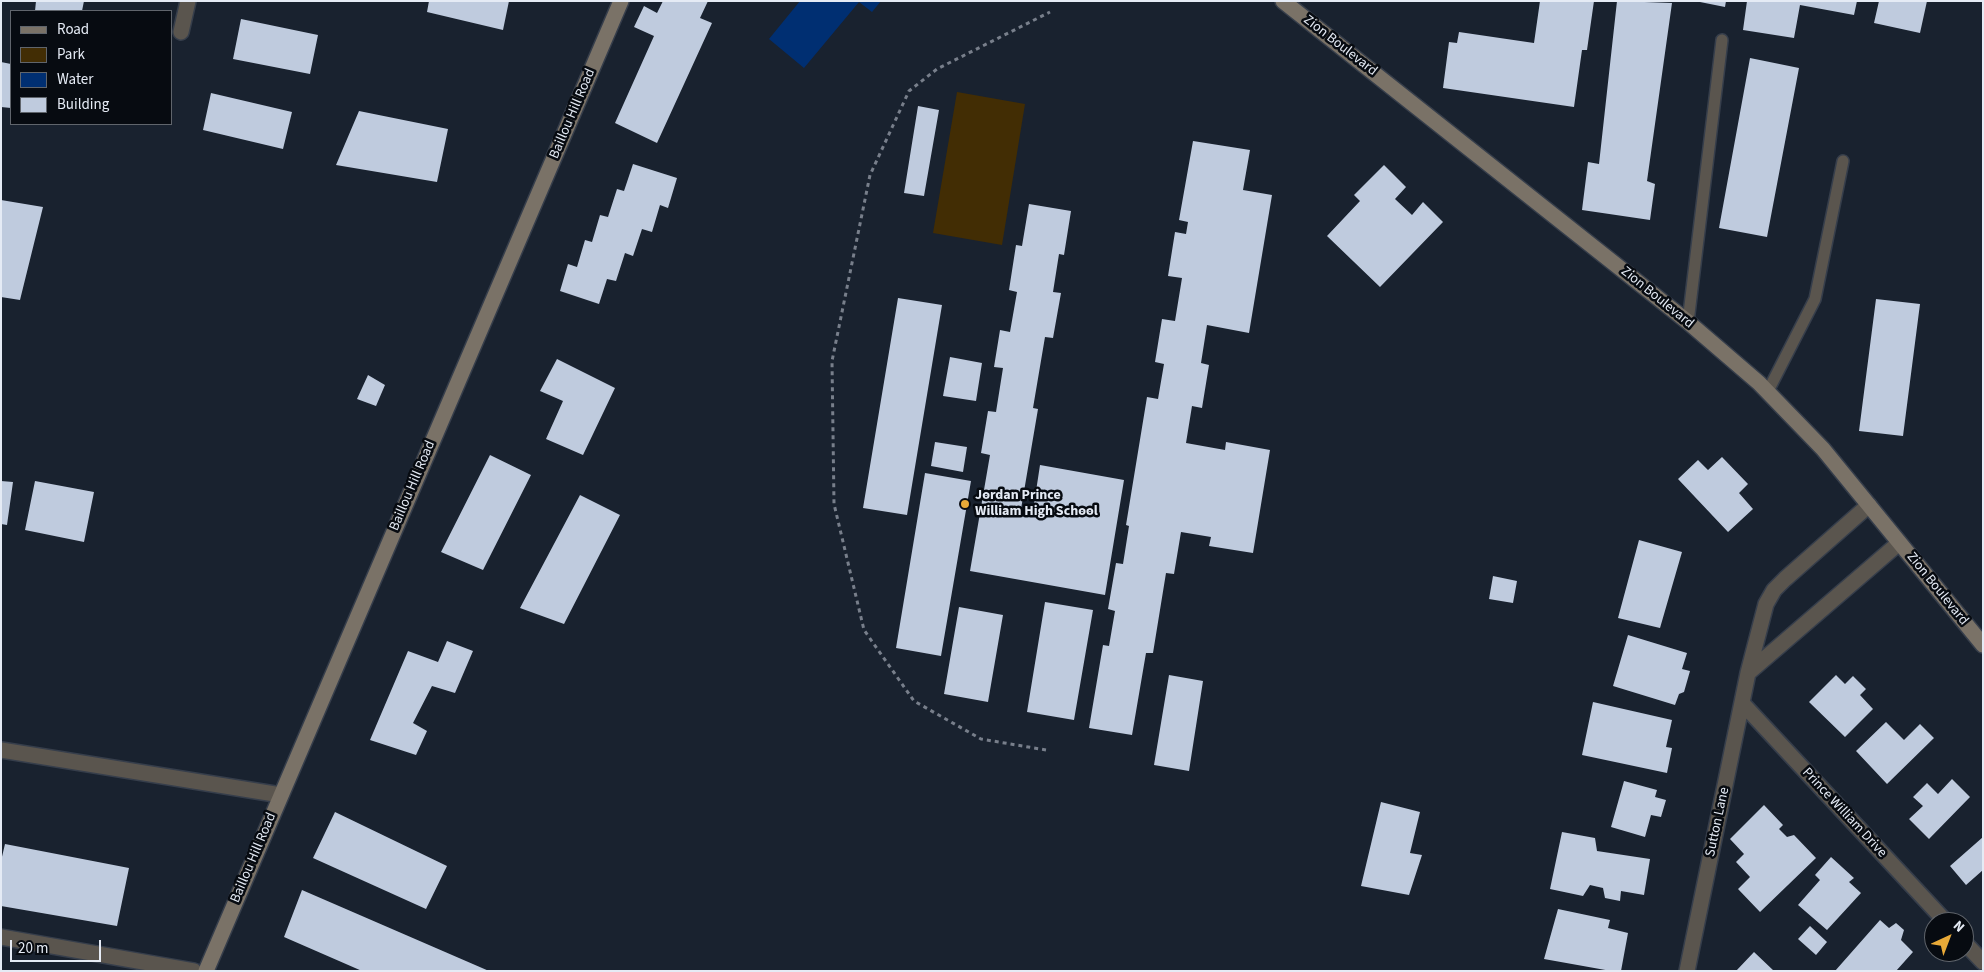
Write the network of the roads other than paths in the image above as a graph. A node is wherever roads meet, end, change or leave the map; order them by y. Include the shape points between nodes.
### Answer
1 (188, 1) edge
2 (621, 1) edge
3 (1283, 1) edge
4 (181, 32) dead end
5 (1722, 40) dead end
6 (1843, 161) dead end
7 (1688, 322) junction
8 (1768, 391) junction
9 (1869, 504) junction
10 (1899, 542) junction
11 (1983, 645) edge
12 (1748, 673) junction
13 (1742, 703) junction
14 (1, 750) edge
15 (281, 795) junction
16 (1937, 912) edge
17 (1, 937) edge
18 (1974, 953) edge
19 (1983, 962) edge
20 (194, 971) edge
21 (206, 971) edge
22 (1687, 971) edge

1 - 4 street
2 - 15 main road, Baillou Hill Road
3 - 7 main road, Zion Boulevard
5 - 7 lane
6 - 8 lane via 1815,299
7 - 8 main road, Zion Boulevard
8 - 9 main road, Zion Boulevard
9 - 10 main road, Zion Boulevard
9 - 12 street, Sutton Lane via 1774,590 1762,615
10 - 11 main road, Zion Boulevard
10 - 12 street
12 - 13 street, Sutton Lane
13 - 16 street, Prince William Drive
13 - 22 street, Sutton Lane
14 - 15 street
15 - 21 main road, Baillou Hill Road
17 - 20 street
18 - 19 street

